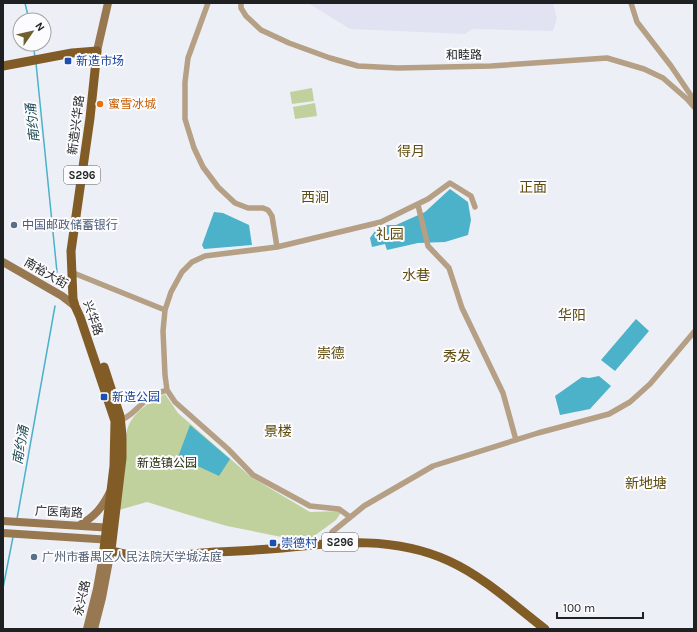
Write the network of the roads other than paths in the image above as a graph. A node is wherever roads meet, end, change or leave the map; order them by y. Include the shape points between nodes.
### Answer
1 (108, 3) edge
2 (208, 3) edge
3 (241, 3) edge
4 (631, 3) edge
5 (97, 51) junction
6 (3, 66) edge
7 (694, 100) edge
8 (694, 107) edge
9 (418, 205) junction
10 (475, 207) dead end
11 (277, 247) junction
12 (3, 256) edge
13 (3, 262) edge
14 (71, 272) junction
15 (74, 303) junction
16 (165, 310) junction
17 (694, 332) edge
18 (167, 390) junction
19 (118, 421) junction
20 (516, 440) junction
21 (112, 488) junction
22 (350, 517) junction
23 (3, 521) edge
24 (80, 525) junction
25 (110, 528) junction
26 (3, 533) edge
27 (329, 543) junction
28 (108, 545) junction
29 (87, 629) edge
30 (94, 629) edge
31 (545, 629) edge

1 - 5 main road, 新造兴华路
2 - 11 street via 188,58 185,119 203,167 218,187 235,203 248,208 268,210 272,216
3 - 8 street, 和睦路 via 246,16 261,30 330,58 358,66 491,66 607,58 644,69 663,78
4 - 7 street via 637,22
5 - 6 main road via 83,51
5 - 14 main road, 新造兴华路 / S296 via 71,251
9 - 10 street via 450,183 471,196
9 - 11 street via 381,222
9 - 20 street via 428,246 449,268 462,308 503,392
11 - 16 street via 205,256 192,262 182,272
12 - 15 main road, 南裕大街
13 - 15 main road, 南裕大街
14 - 15 main road, 新造兴华路 / S296
14 - 16 street
15 - 19 main road, 兴华路 / S296
16 - 18 street via 163,331
17 - 20 street via 650,384 630,402 609,414
18 - 19 street via 151,396 128,417
18 - 22 street via 175,402 253,475 310,506 339,509
19 - 21 main road, 兴华路 / S296
19 - 25 main road, 兴华路 / S296 via 122,435 122,458
20 - 22 street via 433,466 364,506
21 - 24 main road via 103,506
21 - 25 main road, 兴华路 / S296
22 - 27 street via 332,532
23 - 24 main road, 广医南路
24 - 25 main road, 广医南路
25 - 28 main road, 兴华路 / S296
26 - 28 main road, 广医南路
27 - 28 main road, S296 via 163,556 124,554
27 - 31 main road, S296 via 363,542 392,545 436,556 470,572
28 - 29 main road, 永兴路
28 - 30 main road, 永兴路

